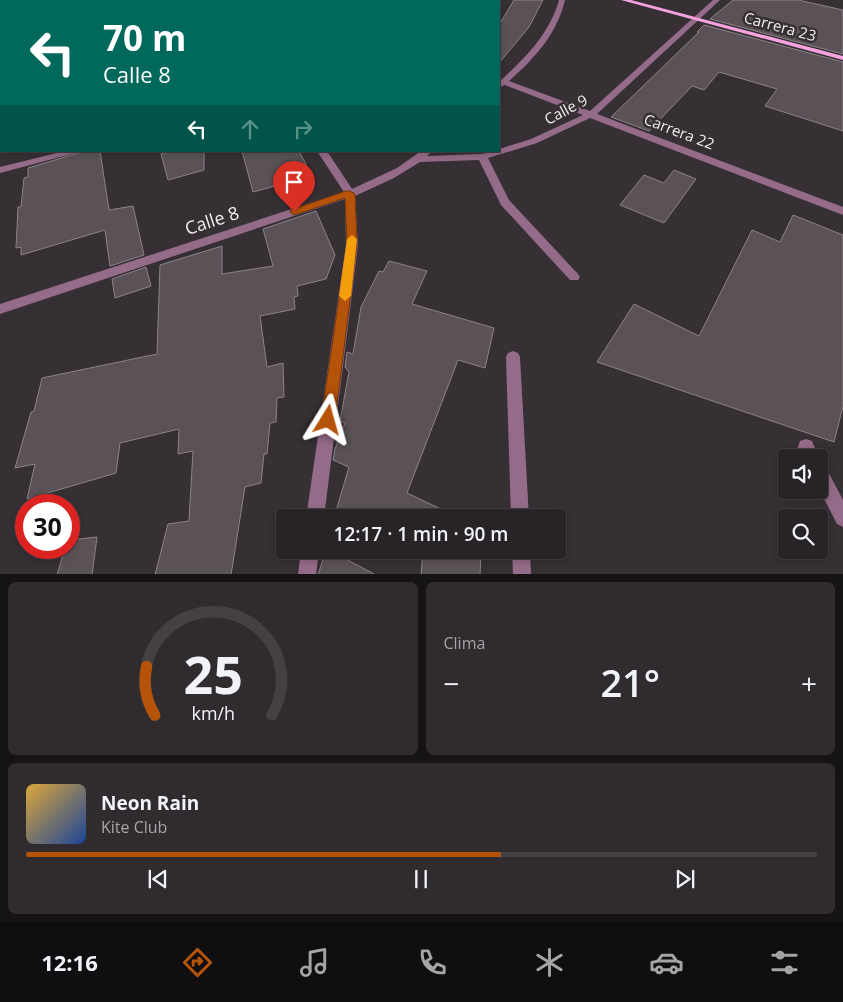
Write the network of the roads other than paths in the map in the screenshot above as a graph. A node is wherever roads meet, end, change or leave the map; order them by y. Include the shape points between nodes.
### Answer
1 (562, 0) edge
2 (624, 0) edge
3 (654, 0) edge
4 (717, 0) edge
5 (700, 16) junction
6 (806, 40) dead end
7 (843, 58) edge
8 (502, 84) edge
9 (592, 114) junction
10 (74, 152) edge
11 (323, 152) edge
12 (499, 152) edge
13 (500, 152) edge
14 (423, 155) edge
15 (482, 157) junction
16 (0, 170) edge
17 (350, 194) junction
18 (843, 211) edge
19 (574, 277) dead end
20 (0, 309) edge
21 (513, 357) dead end
22 (828, 489) edge
23 (316, 509) edge
24 (520, 509) edge
25 (843, 518) edge
26 (309, 559) edge
27 (521, 559) edge
28 (307, 574) edge
29 (522, 574) edge

1 - 8 street via 560,13 541,45
2 - 5 main road, Carrera 23
3 - 5 main road, Carrera 23
4 - 5 street, Calle 9
5 - 6 main road, Carrera 23
5 - 7 main road, Carrera 23
5 - 9 street, Calle 9
8 - 9 street, Carrera 22
9 - 13 street, Calle 9 via 534,142
9 - 18 street, Carrera 22
10 - 16 street
11 - 17 street
12 - 15 street, Calle 9
14 - 15 street, Calle 9
14 - 17 street, Calle 8 via 385,180
15 - 19 street via 504,202
17 - 20 street, Calle 8
17 - 23 street via 352,244
21 - 24 street
22 - 25 street
26 - 28 street
27 - 29 street

